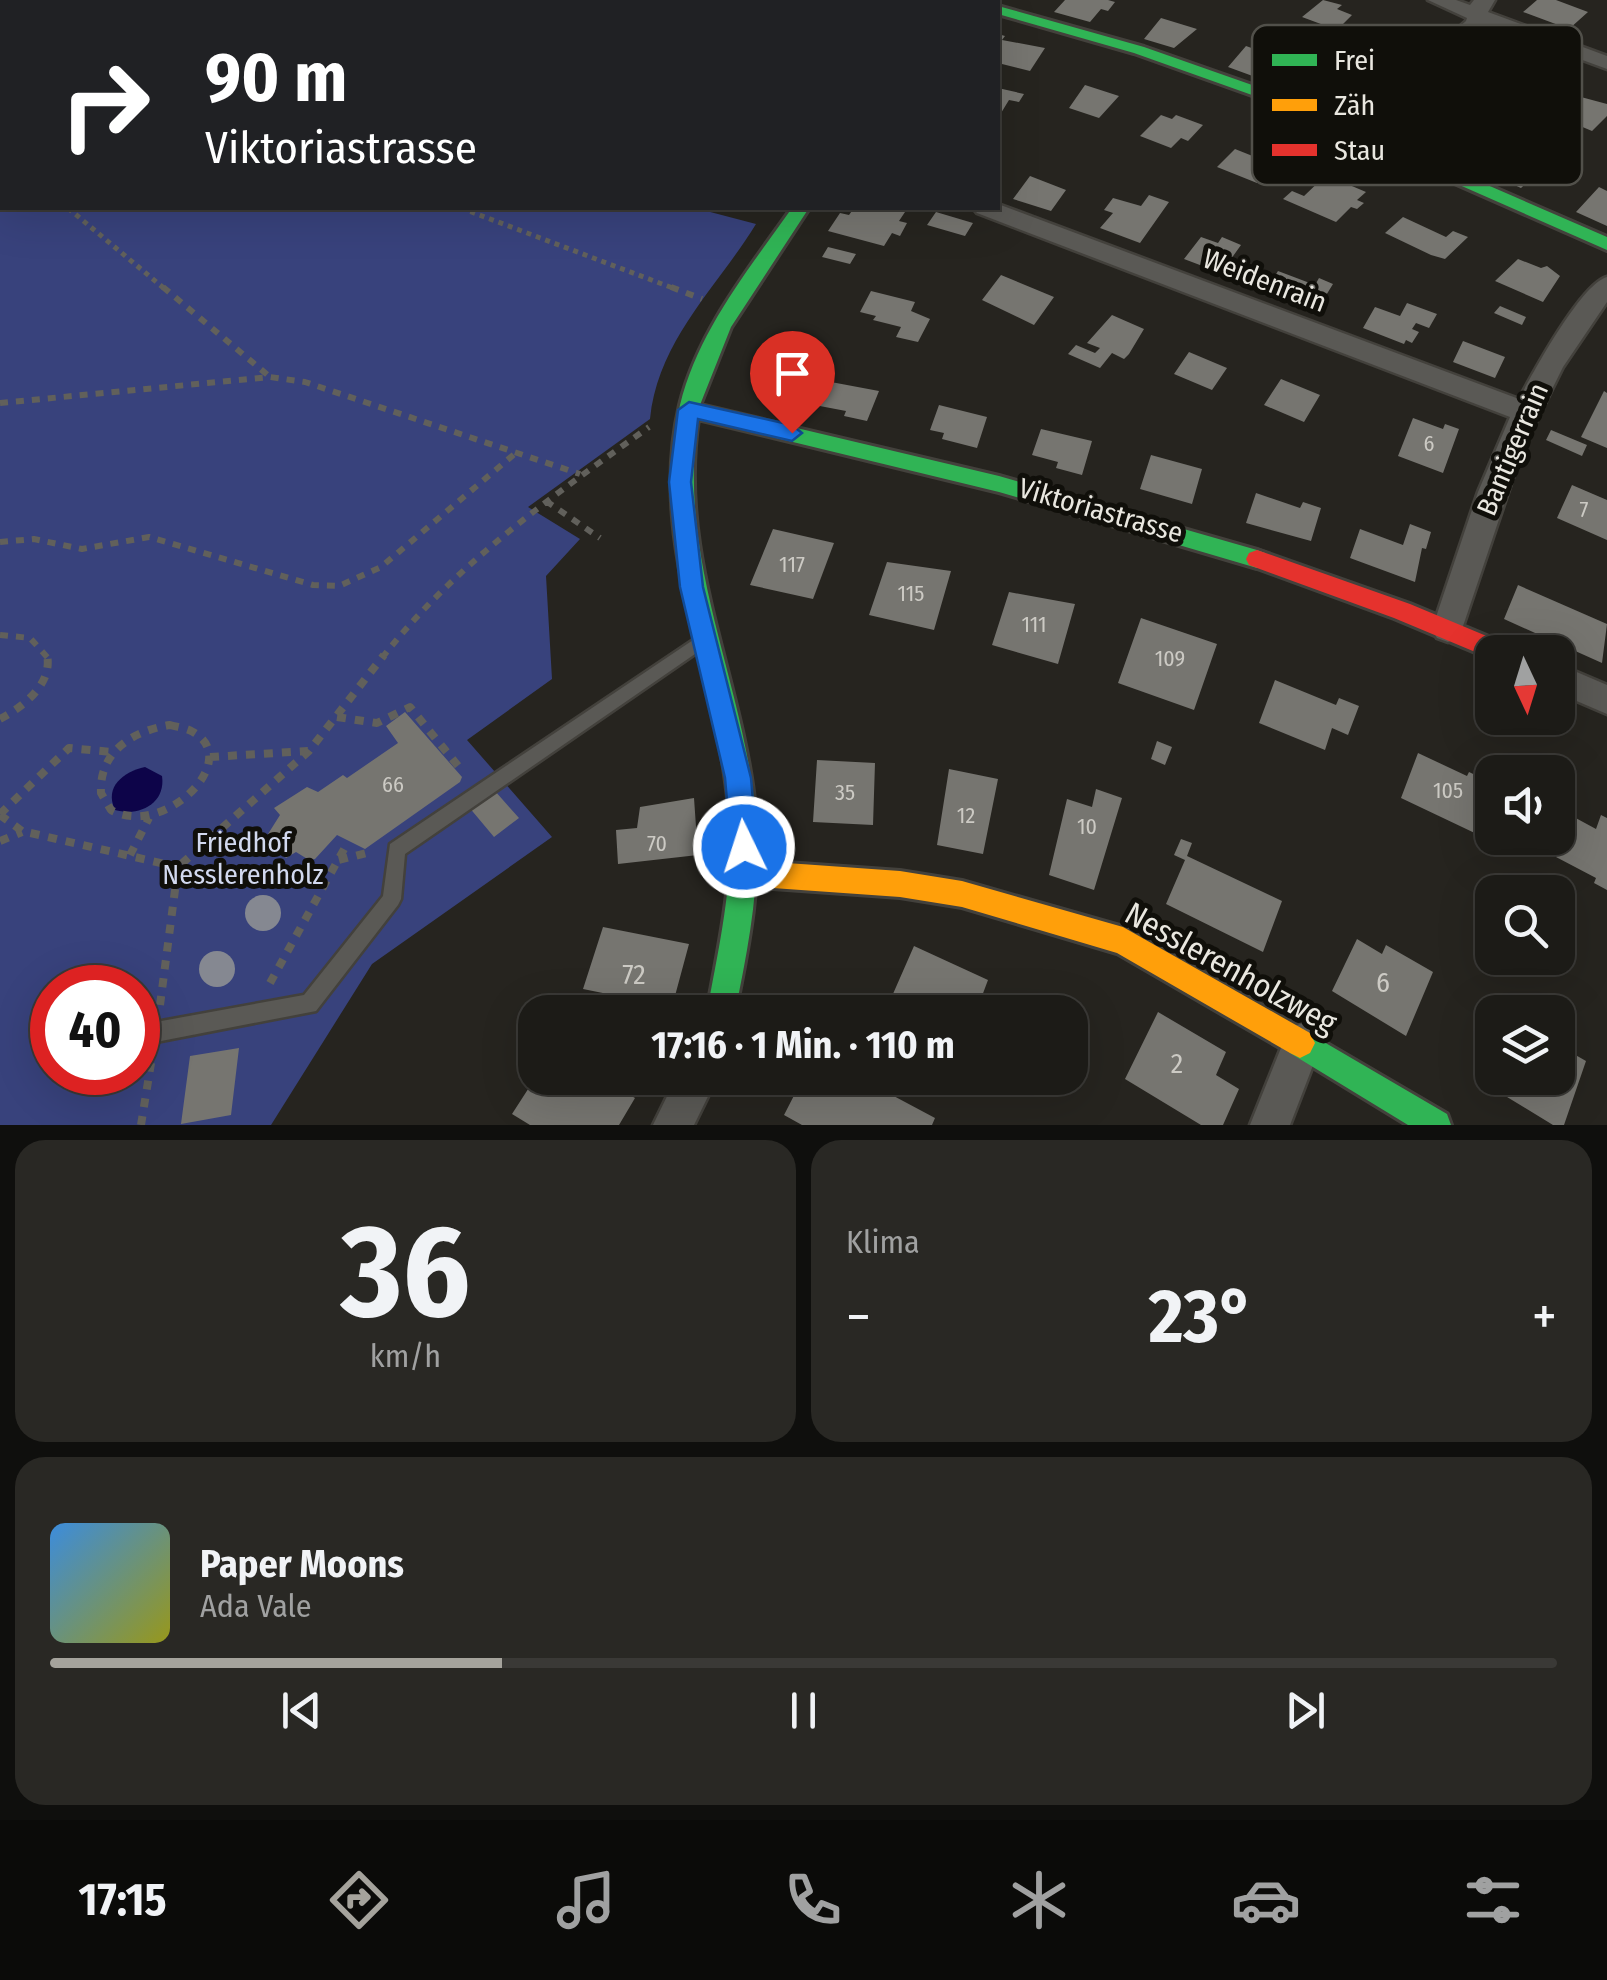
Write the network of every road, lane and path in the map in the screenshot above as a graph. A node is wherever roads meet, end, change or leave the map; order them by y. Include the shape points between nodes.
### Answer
1 (1438, 0) edge
2 (1481, 6) edge
3 (1000, 11) edge
4 (1524, 25) edge
5 (1582, 51) edge
6 (1607, 62) edge
7 (1252, 90) edge
8 (1475, 185) edge
9 (70, 210) edge
10 (465, 210) edge
11 (799, 210) edge
12 (991, 210) edge
13 (1607, 244) edge
14 (1607, 285) edge
15 (733, 310) junction
16 (270, 377) junction
17 (0, 403) edge
18 (689, 410) junction
19 (1523, 411) junction
20 (518, 450) junction
21 (580, 474) junction
22 (546, 500) junction
23 (600, 538) dead end
24 (0, 542) edge
25 (1448, 629) junction
26 (0, 635) edge
27 (702, 640) junction
28 (1475, 641) edge
29 (1575, 686) edge
30 (1607, 700) edge
31 (337, 718) junction
32 (0, 719) edge
33 (310, 751) junction
34 (114, 752) junction
35 (210, 757) junction
36 (451, 757) dead end
37 (0, 814) edge
38 (149, 818) junction
39 (22, 831) junction
40 (0, 841) edge
41 (348, 842) dead end
42 (130, 856) junction
43 (178, 867) junction
44 (744, 873) junction
45 (725, 995) edge
46 (160, 1002) edge
47 (253, 1015) junction
48 (160, 1031) edge
49 (1303, 1042) junction
50 (147, 1095) edge
51 (688, 1095) edge
52 (142, 1125) edge
53 (673, 1125) edge
54 (1270, 1125) edge
55 (1436, 1125) edge

1 - 2 street
2 - 4 street
3 - 7 street
5 - 6 street
8 - 13 street
9 - 16 path
10 - 15 path
11 - 15 street
12 - 19 street, Weidenrain
14 - 19 street, Bantigerrain via 1576,322
15 - 18 street
16 - 17 path
16 - 20 path
18 - 21 path via 656,422
18 - 25 street, Viktoriastrasse via 1092,506
18 - 27 street via 680,482
19 - 25 street, Bantigerrain
20 - 21 path
20 - 24 path via 381,567 339,586 312,585 149,538 82,548 34,539
21 - 22 path
22 - 23 path
22 - 31 path via 402,632
25 - 28 street, Viktoriastrasse
26 - 32 path via 38,641 49,661 39,689
27 - 44 street via 738,778
27 - 47 lane via 396,850 392,900 309,1004
29 - 30 street
31 - 33 path
31 - 36 path via 378,724 410,707
33 - 35 path
33 - 43 path
34 - 35 path via 140,733 170,725 199,734
34 - 37 path via 69,748
34 - 38 path via 98,786 103,802 115,814
35 - 38 path via 186,801
37 - 39 path
38 - 42 path
39 - 40 path
39 - 42 path
41 - 47 path
42 - 43 path
43 - 46 path
44 - 45 street
44 - 49 street, Nesslerenholzweg via 900,884 1032,911 1123,941
47 - 48 lane
49 - 54 street
49 - 55 street, Nesslerenholzweg
50 - 52 path
51 - 53 street

